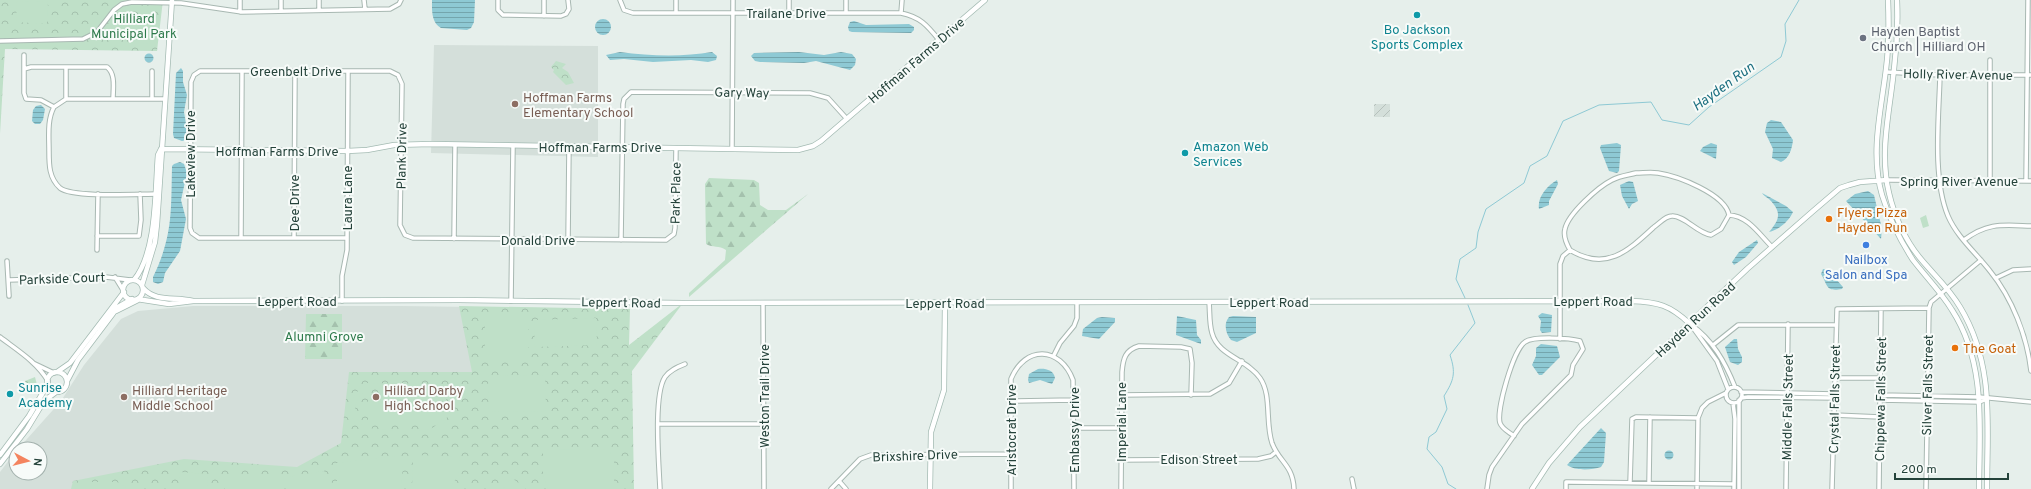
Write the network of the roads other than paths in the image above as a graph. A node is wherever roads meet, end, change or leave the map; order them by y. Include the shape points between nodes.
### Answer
1 (240, 0) edge
2 (281, 0) edge
3 (319, 0) edge
4 (364, 0) edge
5 (401, 0) edge
6 (498, 0) edge
7 (544, 0) edge
8 (568, 0) edge
9 (620, 0) edge
10 (676, 0) edge
11 (733, 0) edge
12 (789, 0) edge
13 (846, 0) edge
14 (902, 0) edge
15 (985, 0) edge
16 (1888, 0) edge
17 (1897, 0) edge
18 (2028, 0) edge
19 (172, 2) edge
20 (365, 9) junction
21 (319, 10) junction
22 (281, 11) junction
23 (240, 12) junction
24 (676, 13) junction
25 (789, 13) junction
26 (846, 13) junction
27 (901, 13) junction
28 (733, 14) junction
29 (544, 16) junction
30 (939, 40) junction
31 (0, 41) edge
32 (24, 55) dead end
33 (1990, 60) dead end
34 (66, 67) junction
35 (24, 69) junction
36 (152, 71) dead end
37 (242, 71) junction
38 (295, 71) junction
39 (348, 72) junction
40 (1886, 72) junction
41 (1894, 73) junction
42 (194, 75) joint
43 (398, 75) joint
44 (1940, 75) junction
45 (1991, 75) junction
46 (2029, 75) edge
47 (733, 92) junction
48 (66, 99) junction
49 (113, 99) junction
50 (152, 99) junction
51 (165, 99) junction
52 (54, 106) junction
53 (847, 119) junction
54 (401, 145) junction
55 (455, 145) junction
56 (513, 146) junction
57 (569, 147) junction
58 (622, 147) junction
59 (676, 148) junction
60 (161, 149) junction
61 (732, 149) junction
62 (190, 151) junction
63 (241, 151) junction
64 (294, 151) junction
65 (348, 151) junction
66 (1879, 180) junction
67 (1887, 180) junction
68 (1990, 180) junction
69 (1939, 181) junction
70 (2026, 181) junction
71 (2031, 182) edge
72 (98, 194) junction
73 (140, 194) junction
74 (157, 194) junction
75 (1729, 215) junction
76 (2031, 226) edge
77 (97, 236) junction
78 (405, 236) joint
79 (241, 238) junction
80 (294, 238) junction
81 (347, 238) junction
82 (670, 238) joint
83 (454, 239) junction
84 (512, 240) junction
85 (568, 240) junction
86 (621, 240) junction
87 (1964, 240) junction
88 (1772, 247) junction
89 (97, 250) dead end
90 (1570, 250) junction
91 (1981, 260) junction
92 (7, 262) dead end
93 (2031, 269) edge
94 (114, 277) junction
95 (1996, 278) junction
96 (9, 280) junction
97 (132, 280) junction
98 (142, 287) junction
99 (1948, 289) junction
100 (124, 291) junction
101 (1941, 294) junction
102 (9, 296) dead end
103 (136, 299) junction
104 (511, 300) junction
105 (193, 301) junction
106 (342, 301) junction
107 (1560, 301) junction
108 (1209, 302) junction
109 (763, 303) junction
110 (945, 303) junction
111 (1077, 303) junction
112 (1929, 308) junction
113 (1881, 309) junction
114 (116, 310) junction
115 (1690, 324) junction
116 (1788, 324) junction
117 (1835, 325) junction
118 (0, 338) edge
119 (1560, 339) junction
120 (1713, 345) junction
121 (1054, 355) junction
122 (2030, 358) edge
123 (1242, 361) junction
124 (33, 363) junction
125 (685, 364) dead end
126 (2031, 371) edge
127 (56, 372) junction
128 (1834, 378) junction
129 (1881, 378) junction
130 (67, 381) junction
131 (48, 382) junction
132 (1735, 387) junction
133 (1727, 391) junction
134 (56, 392) junction
135 (1741, 392) junction
136 (1787, 393) junction
137 (1121, 395) junction
138 (1192, 395) junction
139 (1880, 395) junction
140 (1721, 396) junction
141 (1834, 396) junction
142 (1927, 396) junction
143 (1726, 398) junction
144 (1787, 398) junction
145 (1740, 399) junction
146 (1979, 399) junction
147 (1987, 399) junction
148 (1074, 400) junction
149 (1880, 400) junction
150 (1011, 401) junction
151 (1926, 401) junction
152 (2031, 402) edge
153 (1733, 403) junction
154 (1834, 415) junction
155 (1880, 416) junction
156 (1650, 417) junction
157 (1698, 418) junction
158 (659, 424) junction
159 (764, 424) junction
160 (1074, 428) junction
161 (1121, 428) junction
162 (1514, 436) junction
163 (1276, 452) junction
164 (930, 454) junction
165 (1012, 454) junction
166 (0, 455) edge
167 (1121, 460) junction
168 (0, 464) edge
169 (1352, 479) dead end
170 (839, 481) junction
171 (1630, 482) junction
172 (1649, 482) junction
173 (1697, 483) junction
174 (1734, 484) junction
175 (660, 489) edge
176 (764, 489) edge
177 (831, 489) edge
178 (846, 489) edge
179 (930, 489) edge
180 (1011, 489) edge
181 (1074, 489) edge
182 (1122, 489) edge
183 (1294, 489) edge
184 (1354, 489) edge
185 (1487, 489) edge
186 (1532, 489) edge
187 (1566, 489) edge
188 (1697, 489) edge
189 (1734, 489) edge
190 (1740, 489) edge
191 (1786, 489) edge
192 (1832, 489) edge
193 (1879, 489) edge
194 (1926, 489) edge
195 (1979, 489) edge
196 (1987, 489) edge

1 - 23 street
2 - 22 street
3 - 21 street
4 - 20 street
5 - 20 street via 390,9
6 - 29 street via 498,10 503,15
7 - 29 street
8 - 29 street via 569,9 566,14
9 - 24 street, Trailane Drive via 624,10 633,14
10 - 24 street
11 - 28 street
12 - 25 street
13 - 26 street
14 - 27 street
15 - 30 main road, Hoffman Farms Drive
16 - 40 main road
17 - 41 main road
18 - 46 street
19 - 23 street
19 - 31 street via 122,4 97,32 77,40
19 - 51 main road
20 - 21 street
21 - 22 street
22 - 23 street
24 - 28 street, Trailane Drive
25 - 26 street, Trailane Drive
25 - 28 street, Trailane Drive
26 - 27 street, Trailane Drive
27 - 30 street, Trailane Drive via 914,16 926,24
28 - 47 street
30 - 53 main road, Hoffman Farms Drive
32 - 35 street
33 - 45 street
34 - 35 street
34 - 48 street
34 - 49 street via 110,69
35 - 52 street via 26,100 41,100
36 - 50 street
37 - 38 street, Greenbelt Drive
37 - 42 street, Greenbelt Drive via 200,71
37 - 63 street
38 - 39 street, Greenbelt Drive
38 - 64 street, Dee Drive
39 - 43 street, Greenbelt Drive via 390,71
39 - 65 street, Laura Lane
40 - 41 street, Holly River Avenue
40 - 66 main road via 1878,121
41 - 44 street, Holly River Avenue
41 - 67 main road via 1886,122
42 - 62 street, Lakeview Drive via 191,82
43 - 54 street, Plank Drive via 402,84
44 - 45 street, Holly River Avenue
44 - 69 street
45 - 46 street, Holly River Avenue
45 - 68 street
46 - 70 street
47 - 53 street, Gary Way via 819,94 828,98
47 - 58 street, Gary Way via 636,91 627,94 623,104
47 - 61 street
48 - 49 street
48 - 52 street
49 - 50 street
50 - 51 street
51 - 60 main road
52 - 72 street via 50,117 50,171 57,184 70,192
53 - 61 main road, Hoffman Farms Drive via 813,146 798,150
54 - 55 main road, Hoffman Farms Drive
54 - 65 main road, Hoffman Farms Drive
54 - 78 street, Plank Drive via 400,225
55 - 56 main road, Hoffman Farms Drive
55 - 83 street
56 - 57 main road, Hoffman Farms Drive
56 - 84 street
57 - 58 main road, Hoffman Farms Drive
57 - 85 street
58 - 59 main road, Hoffman Farms Drive
58 - 86 street
59 - 61 main road, Hoffman Farms Drive
59 - 82 street, Park Place via 675,228
60 - 62 main road, Hoffman Farms Drive
60 - 74 main road via 158,155
62 - 63 main road, Hoffman Farms Drive
62 - 79 street, Lakeview Drive via 192,233 199,238
63 - 64 main road, Hoffman Farms Drive
63 - 79 street
64 - 65 main road, Hoffman Farms Drive
64 - 80 street, Dee Drive
65 - 81 street, Laura Lane
66 - 67 main road, Hayden Run Road
66 - 88 main road, Hayden Run Road via 1840,188
66 - 101 main road via 1889,213 1905,247
67 - 69 street, Spring River Avenue
67 - 99 main road via 1894,210 1910,244
68 - 69 street, Spring River Avenue
68 - 70 street, Spring River Avenue
69 - 87 street via 1949,218
70 - 71 street, Spring River Avenue
72 - 73 street
72 - 77 street
73 - 74 street
73 - 77 street via 141,220 138,236
74 - 97 main road via 147,255 144,265
74 - 98 main road via 155,242
75 - 88 street via 1747,222
75 - 90 street via 1721,229 1711,235 1677,216 1668,217 1632,248 1614,256 1589,258
75 - 90 street via 1724,203 1686,182 1658,173 1636,173 1613,179 1580,206 1565,228 1565,239
76 - 87 street via 1986,227
77 - 89 street
78 - 83 street, Donald Drive
79 - 80 street
80 - 81 street
81 - 106 street, Laura Lane
82 - 86 street, Donald Drive via 662,241
83 - 84 street, Donald Drive
84 - 85 street, Donald Drive
84 - 104 street
85 - 86 street, Donald Drive
87 - 91 street
88 - 115 main road, Hayden Run Road
90 - 107 street via 1565,253 1560,264
91 - 95 street
91 - 99 street
92 - 96 street, Parkside Court
93 - 95 street via 2013,270
94 - 96 street, Parkside Court
94 - 97 street, Parkside Court
94 - 100 street, Parkside Court
95 - 122 street via 2011,306
96 - 102 street, Parkside Court
97 - 98 main road via 140,282
97 - 100 main road via 125,284
98 - 103 main road via 142,293
98 - 105 main road, Leppert Road via 156,297
99 - 101 street
99 - 147 main road via 1960,306 1978,344 1984,365
100 - 103 main road via 126,296
100 - 127 main road via 70,363
101 - 112 street via 1931,302
101 - 146 main road via 1953,311 1970,347 1976,367
103 - 105 main road, Leppert Road via 169,304
103 - 114 main road
103 - 114 main road
104 - 106 main road, Leppert Road
104 - 109 main road, Leppert Road
105 - 106 main road, Leppert Road
107 - 108 main road, Leppert Road
107 - 115 main road, Leppert Road via 1631,301 1661,304 1675,310
107 - 119 street
108 - 111 main road, Leppert Road
108 - 123 street via 1214,338 1223,350
109 - 110 main road, Leppert Road
109 - 159 street, Weston Trail Drive
110 - 111 main road, Leppert Road
110 - 164 main road via 944,390 931,432
111 - 121 street via 1074,326
112 - 113 street
112 - 142 street, Silver Falls Street
113 - 117 street, Crystal Falls Street via 1836,309
113 - 129 street, Chippewa Falls Street
114 - 130 main road via 78,360
115 - 120 street
115 - 133 street via 1717,361
115 - 186 main road, Hayden Run Road via 1575,433 1549,463
116 - 117 street
116 - 120 street via 1738,325
116 - 136 street, Middle Falls Street
117 - 128 street, Crystal Falls Street
118 - 124 street
119 - 162 street via 1529,340 1516,354 1508,373 1500,418 1502,426
119 - 162 street via 1580,341 1582,352 1573,365 1571,375 1522,424
120 - 132 street
121 - 148 street, Embassy Drive via 1069,369 1074,380
121 - 150 street, Aristocrat Drive via 1032,355 1023,360 1011,379
122 - 126 street
123 - 138 street via 1229,383 1210,394
123 - 163 street via 1256,372 1264,384 1267,420
124 - 127 street
124 - 131 street
125 - 158 street via 672,370 661,385
127 - 130 main road via 64,375
127 - 131 main road via 50,375
128 - 129 street
128 - 141 street, Crystal Falls Street
129 - 139 street, Chippewa Falls Street
130 - 134 main road via 63,390
131 - 134 main road via 51,390
131 - 166 main road via 29,416
132 - 133 street
132 - 135 street
133 - 140 street
133 - 143 street
134 - 168 main road via 44,401
135 - 136 street
135 - 145 street
136 - 141 street
136 - 144 street, Middle Falls Street
137 - 138 street
137 - 138 street, Imperial Lane via 1125,356 1139,346 1190,349
137 - 161 street, Imperial Lane
139 - 142 street
139 - 149 street, Chippewa Falls Street
140 - 143 street
140 - 157 street via 1708,402
141 - 144 street
141 - 154 street, Crystal Falls Street
142 - 146 street
142 - 151 street, Silver Falls Street
143 - 153 street
144 - 145 street
144 - 191 street, Middle Falls Street
145 - 153 street
145 - 190 street
146 - 147 street
146 - 151 street
146 - 195 main road
147 - 152 street
147 - 196 main road
148 - 150 street
148 - 160 street, Embassy Drive
149 - 151 street
149 - 155 street, Chippewa Falls Street
150 - 165 street, Aristocrat Drive
151 - 194 street, Silver Falls Street
153 - 174 street
154 - 155 street
154 - 192 street, Crystal Falls Street
155 - 193 street, Chippewa Falls Street
156 - 157 street
156 - 171 street via 1632,419
156 - 172 street
157 - 173 street
158 - 159 street
158 - 175 street
159 - 176 street, Weston Trail Drive
160 - 161 street
160 - 181 street, Embassy Drive
161 - 167 street, Imperial Lane
162 - 185 street via 1492,467
163 - 167 street, Edison Street via 1258,459
163 - 183 street via 1289,468
164 - 165 street, Brixshire Drive
164 - 170 street, Brixshire Drive via 866,456 854,464
164 - 179 main road
165 - 180 street, Aristocrat Drive
167 - 182 street, Imperial Lane
169 - 184 street
170 - 177 street, Brixshire Drive
170 - 178 street
171 - 172 street
171 - 187 street via 1566,482
172 - 173 street
173 - 174 street
173 - 188 street
174 - 189 street

